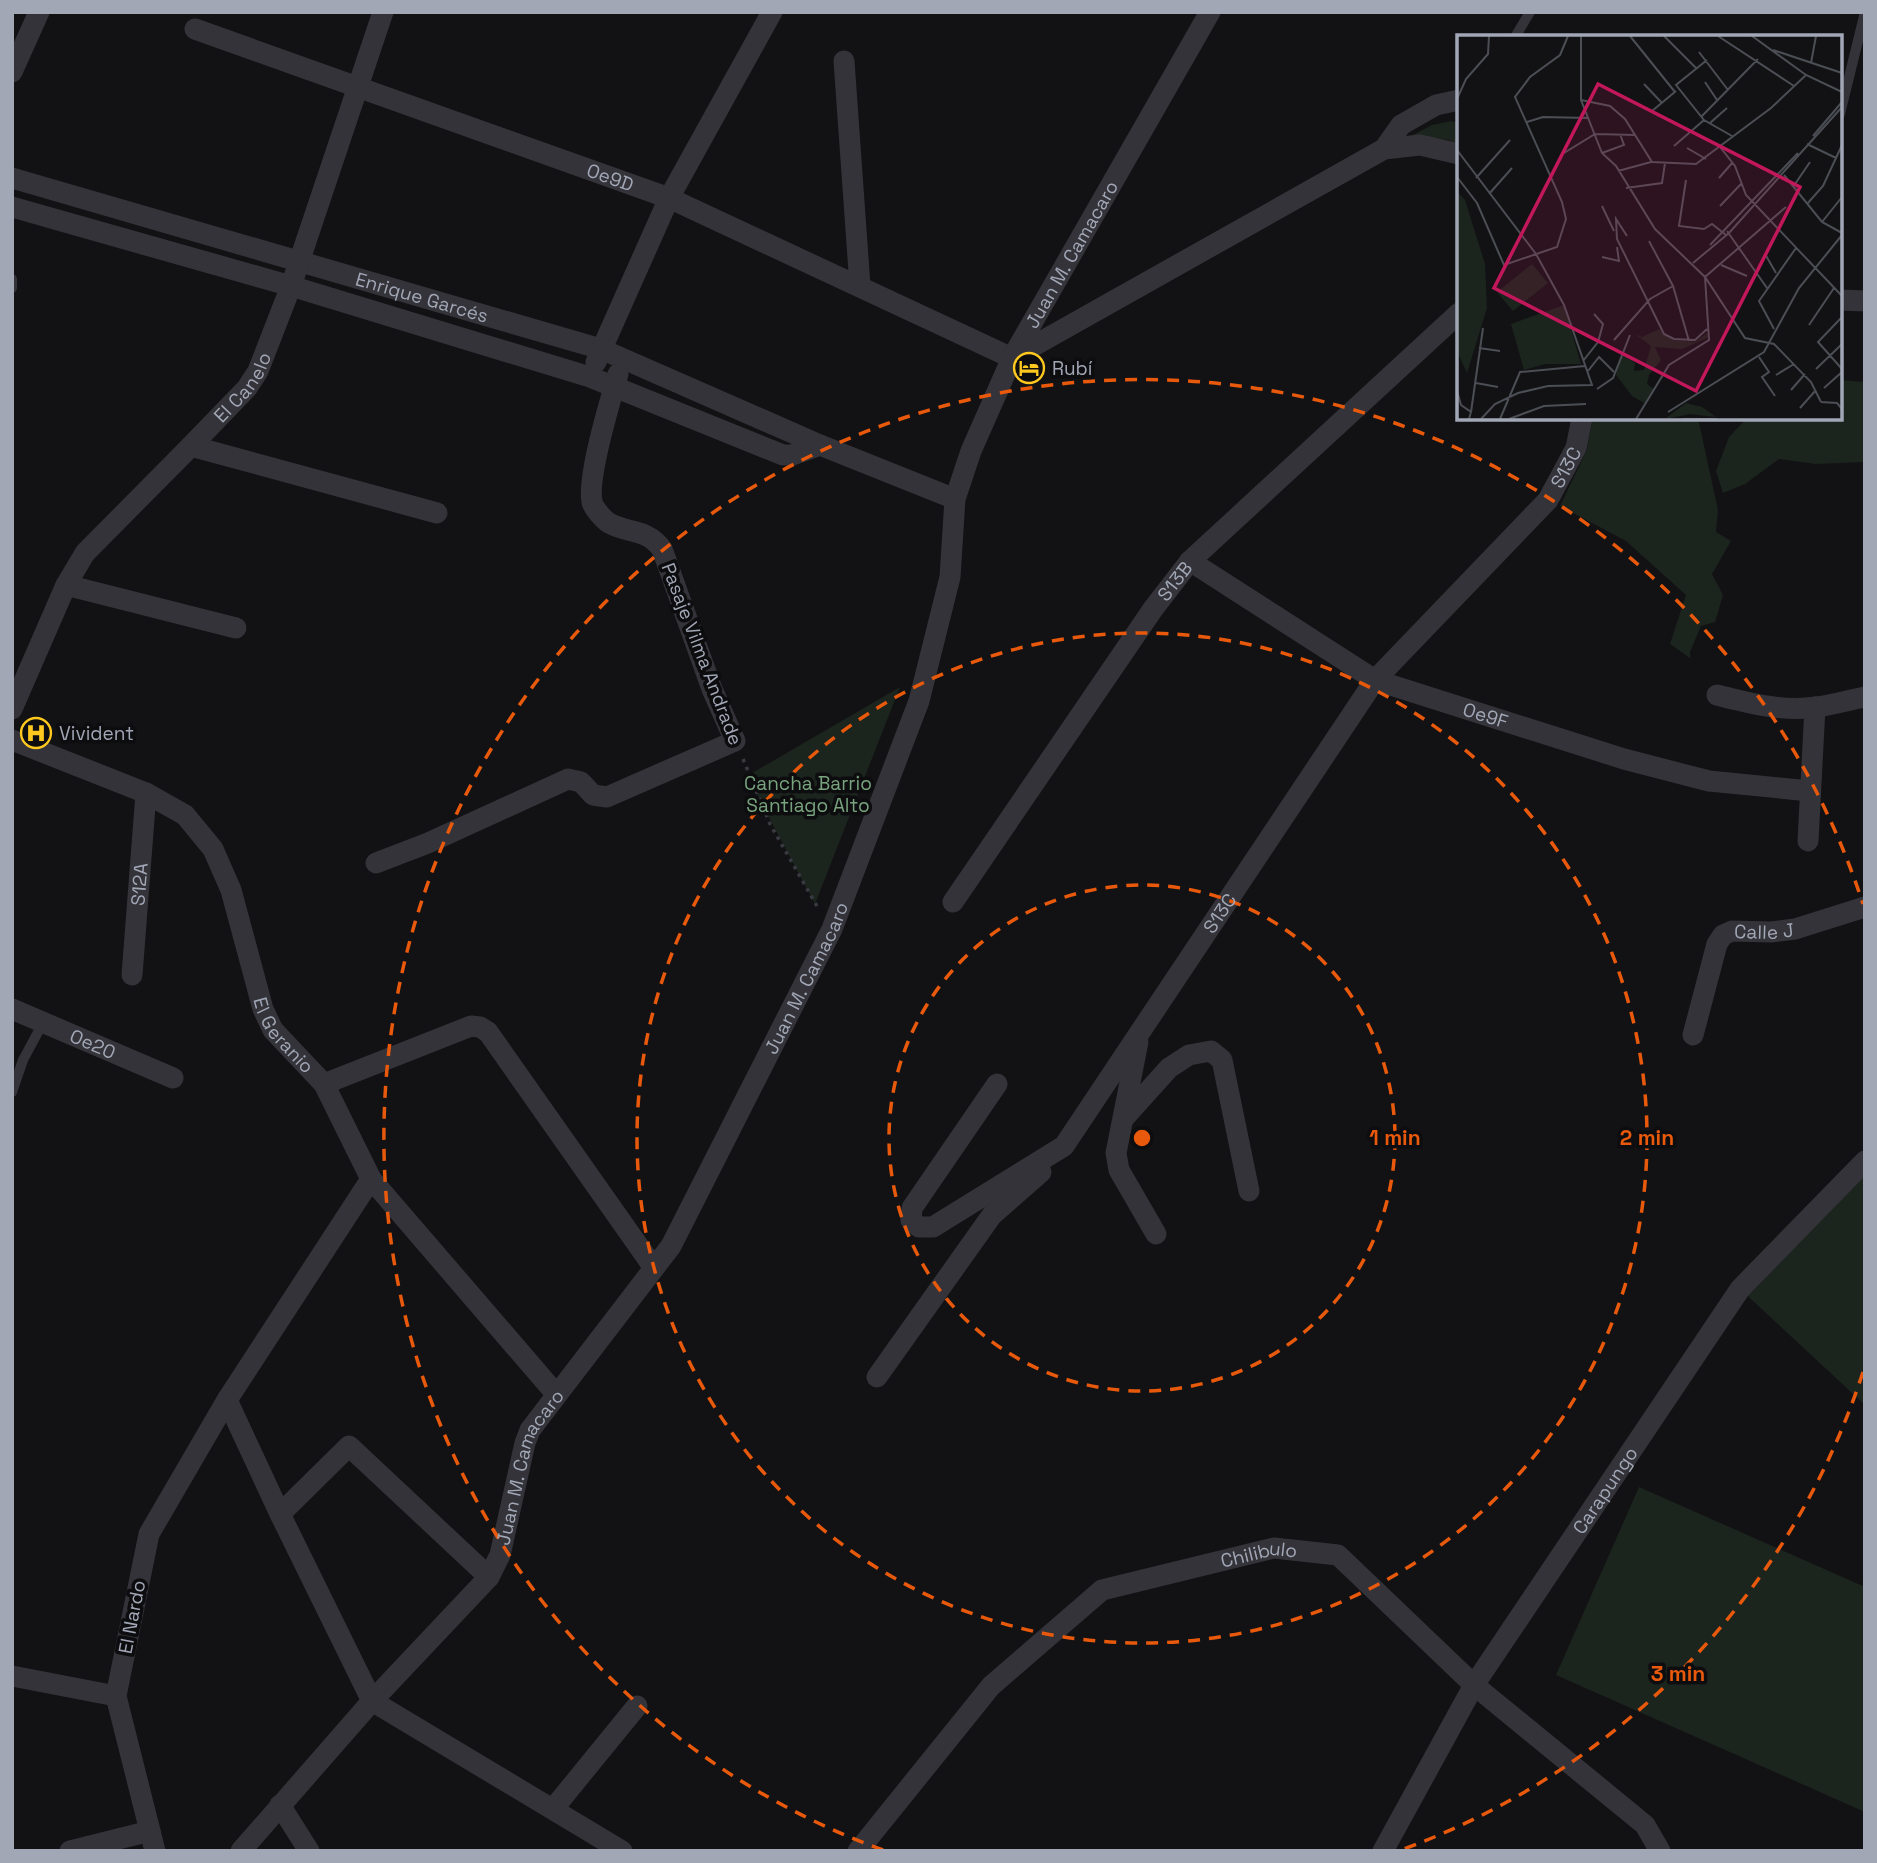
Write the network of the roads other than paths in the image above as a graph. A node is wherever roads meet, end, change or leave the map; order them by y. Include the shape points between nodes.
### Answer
1 (39, 12) edge
2 (383, 12) edge
3 (772, 12) edge
4 (1210, 12) edge
5 (1530, 12) edge
6 (1865, 12) edge
7 (195, 29) dead end
8 (1516, 35) edge
9 (17, 49) edge
10 (844, 61) dead end
11 (12, 72) edge
12 (358, 88) junction
13 (1457, 100) edge
14 (1842, 106) edge
15 (1384, 149) junction
16 (1457, 154) edge
17 (12, 178) edge
18 (668, 198) junction
19 (12, 207) edge
20 (299, 262) junction
21 (12, 279) edge
22 (291, 286) junction
23 (860, 286) junction
24 (12, 288) edge
25 (1842, 300) edge
26 (1865, 301) edge
27 (1457, 315) edge
28 (601, 349) junction
29 (1012, 358) junction
30 (624, 359) junction
31 (590, 377) junction
32 (615, 385) junction
33 (1582, 420) edge
34 (820, 445) junction
35 (191, 446) junction
36 (955, 499) junction
37 (437, 513) dead end
38 (1190, 561) junction
39 (66, 585) junction
40 (236, 628) dead end
41 (1375, 680) junction
42 (1717, 695) dead end
43 (1865, 696) edge
44 (1815, 707) junction
45 (12, 709) edge
46 (12, 740) edge
47 (1810, 791) junction
48 (146, 793) junction
49 (1808, 841) dead end
50 (376, 863) dead end
51 (953, 902) dead end
52 (1865, 907) edge
53 (132, 975) dead end
54 (12, 1009) edge
55 (44, 1021) junction
56 (1140, 1032) junction
57 (1693, 1035) dead end
58 (173, 1078) dead end
59 (324, 1084) junction
60 (997, 1084) dead end
61 (12, 1092) edge
62 (1124, 1118) junction
63 (1064, 1146) junction
64 (1865, 1161) edge
65 (371, 1180) junction
66 (1249, 1191) dead end
67 (1156, 1234) dead end
68 (654, 1268) junction
69 (877, 1377) dead end
70 (556, 1394) junction
71 (227, 1400) junction
72 (279, 1514) junction
73 (489, 1577) junction
74 (12, 1675) edge
75 (1474, 1685) junction
76 (116, 1696) junction
77 (372, 1701) junction
78 (637, 1706) dead end
79 (280, 1805) junction
80 (553, 1809) junction
81 (152, 1841) edge
82 (69, 1851) edge
83 (242, 1851) edge
84 (309, 1851) edge
85 (622, 1851) edge
86 (858, 1851) edge
87 (1383, 1851) edge
88 (1660, 1851) edge

1 - 9 street
2 - 12 street, El Canelo
3 - 18 street
4 - 29 street, Juan M. Camacaro
5 - 8 lane
6 - 14 lane
7 - 12 street, Oe9D
9 - 11 street
10 - 23 street
12 - 18 street, Oe9D
12 - 20 street, El Canelo
13 - 15 street via 1437,105 1401,125
15 - 16 street via 1420,145
15 - 29 street
17 - 20 street, Enrique Garcés
18 - 23 street, Oe9D
18 - 28 street
19 - 22 street, Enrique Garcés
20 - 22 street, El Canelo
20 - 28 street, Enrique Garcés
21 - 24 lane
22 - 31 street, Enrique Garcés
22 - 35 street, El Canelo via 258,371
23 - 29 street, Oe9D
25 - 26 street
27 - 38 street, S13B
28 - 30 street, Enrique Garcés
28 - 31 street
29 - 36 street, Juan M. Camacaro
30 - 32 street, Pasaje Vilma Andrade
30 - 34 street, Enrique Garcés
31 - 32 street, Enrique Garcés
32 - 34 street, Enrique Garcés via 783,455
32 - 50 street, Pasaje Vilma Andrade via 591,482 593,506 609,523 641,532 662,549 735,741 607,797 593,795 582,782 568,779
33 - 41 street, S13C via 1576,448 1549,500
34 - 36 street, Enrique Garcés
35 - 37 street
35 - 39 street, El Canelo via 85,553
36 - 68 street, Juan M. Camacaro via 950,577 919,701 832,929 671,1246
38 - 41 street, Oe9F
38 - 51 street, S13B
39 - 40 street
39 - 45 street, El Canelo
41 - 47 street, Oe9F via 1624,759 1709,780
41 - 56 street, S13C
42 - 44 street via 1765,706
43 - 44 street
44 - 47 street
46 - 48 street, El Geranio
47 - 49 street
48 - 53 street, S12A
48 - 59 street, El Geranio via 185,815 213,849 231,890 263,1009 273,1030
52 - 57 street, Calle J via 1795,929 1732,930 1717,944
54 - 55 street, Oe20
55 - 58 street, Oe20
55 - 61 lane
56 - 62 street
56 - 63 street, S13C
59 - 65 street, El Geranio
59 - 68 street via 471,1026 480,1027 488,1032
60 - 63 street, S13C via 912,1208 912,1220 919,1227 933,1227
62 - 66 street via 1170,1068 1189,1055 1211,1051 1222,1060
62 - 67 street via 1116,1153 1119,1170
63 - 69 street via 992,1215
64 - 75 street, Carapungo via 1740,1289
65 - 70 street, El Geranio
65 - 71 street
68 - 70 street, Juan M. Camacaro
70 - 73 street, Juan M. Camacaro via 524,1443 500,1555
71 - 72 street
71 - 76 street, El Nardo via 149,1534
72 - 73 street via 349,1446
72 - 77 street
73 - 77 street, Juan M. Camacaro
74 - 76 street
75 - 86 street, Chilibulo via 1338,1555 1274,1548 1102,1590 991,1686
75 - 87 street, Carapungo
75 - 88 street, Chilibulo via 1645,1825
76 - 81 street, El Nardo
77 - 79 street, Juan M. Camacaro
77 - 80 street
78 - 80 street
79 - 83 street, Juan M. Camacaro
79 - 84 street
80 - 85 street
81 - 82 street

